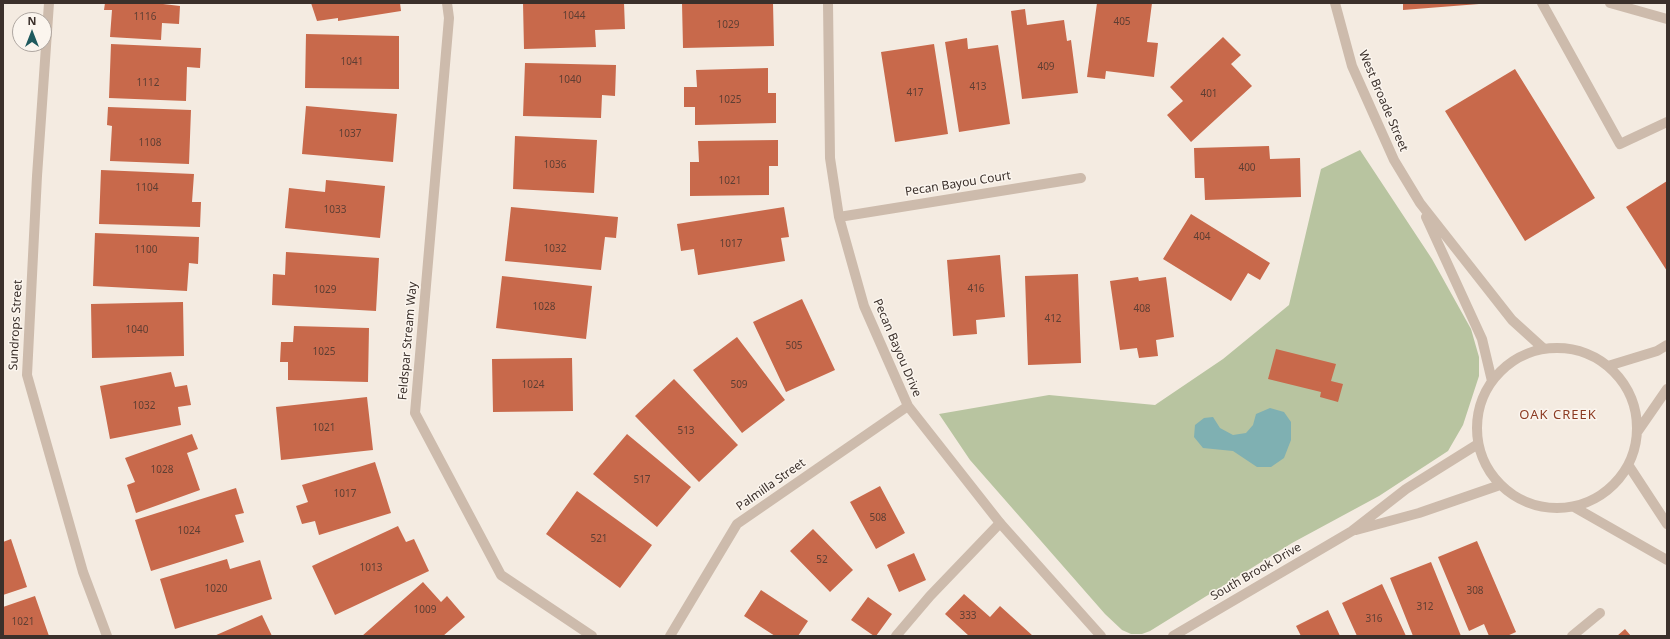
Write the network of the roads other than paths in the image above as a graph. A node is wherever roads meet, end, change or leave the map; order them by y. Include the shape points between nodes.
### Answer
1 (49, 3) edge
2 (447, 3) edge
3 (828, 3) edge
4 (1335, 3) edge
5 (1542, 3) edge
6 (1610, 3) edge
7 (1667, 19) edge
8 (1667, 122) edge
9 (1081, 178) dead end
10 (1420, 203) junction
11 (840, 217) junction
12 (1667, 345) edge
13 (1544, 349) junction
14 (1608, 366) junction
15 (1492, 381) junction
16 (1667, 389) edge
17 (908, 406) junction
18 (1638, 431) junction
19 (1478, 444) junction
20 (1629, 466) junction
21 (1500, 486) junction
22 (1574, 507) junction
23 (1000, 523) junction
24 (1667, 524) edge
25 (1352, 531) junction
26 (1667, 560) edge
27 (1600, 613) dead end
28 (107, 636) edge
29 (592, 636) edge
30 (670, 636) edge
31 (896, 636) edge
32 (1101, 636) edge
33 (1173, 636) edge
34 (1572, 636) edge

1 - 28 street, Sundrops Street via 27,375 83,572
2 - 29 street, Feldspar Stream Way via 449,18 415,413 501,575
3 - 11 street, Pecan Bayou Drive via 830,158
4 - 10 street, West Broade Street via 1352,66 1360,85 1394,160
5 - 8 street via 1620,144
6 - 7 street
9 - 11 street, Pecan Bayou Court
10 - 13 street, West Broade Street via 1512,320
10 - 15 street, West Broade Street via 1482,339
11 - 17 street, Pecan Bayou Drive via 864,306
12 - 14 street via 1657,351
13 - 14 street via 1578,351
13 - 15 street via 1506,366
14 - 18 street via 1630,395 1635,407
15 - 19 street via 1482,401 1477,422
16 - 18 street
17 - 23 street, Pecan Bayou Drive
17 - 30 street, Palmilla Street via 737,524
18 - 20 street via 1636,449
19 - 21 street via 1486,466
19 - 25 street, South Brook Drive via 1406,489
20 - 22 street via 1615,485 1596,499
20 - 24 street
21 - 22 street via 1522,501 1548,508
21 - 25 street, South Brook Drive
22 - 26 street
23 - 31 street via 930,596
23 - 32 street, Pecan Bayou Drive
25 - 33 street, South Brook Drive
27 - 34 street

